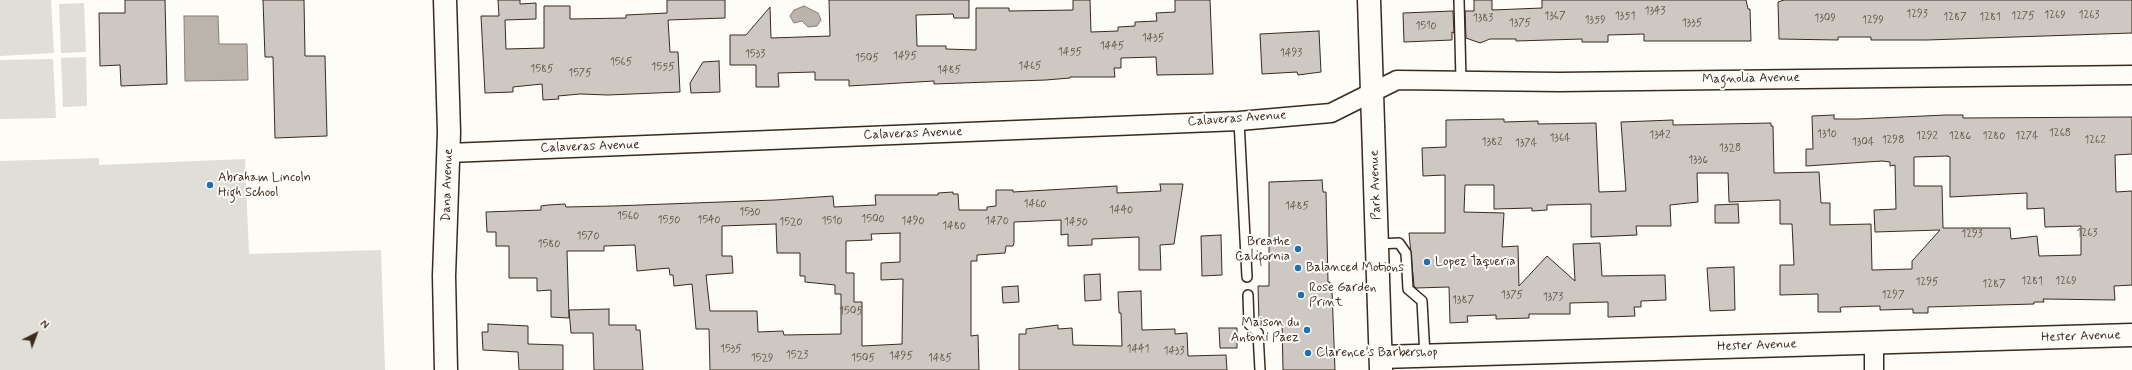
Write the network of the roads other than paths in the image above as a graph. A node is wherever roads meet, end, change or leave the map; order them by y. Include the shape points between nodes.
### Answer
1 (445, 0) edge
2 (1369, 0) edge
3 (1459, 0) edge
4 (2132, 75) edge
5 (1462, 80) junction
6 (1373, 93) junction
7 (1239, 120) junction
8 (449, 153) junction
9 (1378, 244) junction
10 (1247, 277) dead end
11 (1248, 295) dead end
12 (2132, 335) edge
13 (1874, 343) junction
14 (1425, 356) junction
15 (1381, 363) edge
16 (446, 370) edge
17 (1260, 370) edge
18 (1874, 370) edge

1 - 8 street, Dana Avenue
2 - 6 street, Park Avenue
3 - 5 lane
4 - 5 street, Magnolia Avenue
5 - 6 street, Magnolia Avenue via 1394,80
6 - 7 street, Calaveras Avenue via 1331,113
6 - 9 street, Park Avenue
7 - 8 street, Calaveras Avenue
7 - 10 lane
8 - 16 street, Dana Avenue via 444,276
9 - 14 lane via 1399,243 1406,253 1408,289 1422,301
9 - 15 street, Park Avenue
11 - 17 lane via 1249,324 1258,333
12 - 13 street, Hester Avenue
13 - 14 street, Hester Avenue
13 - 18 street
14 - 15 street, Hester Avenue

